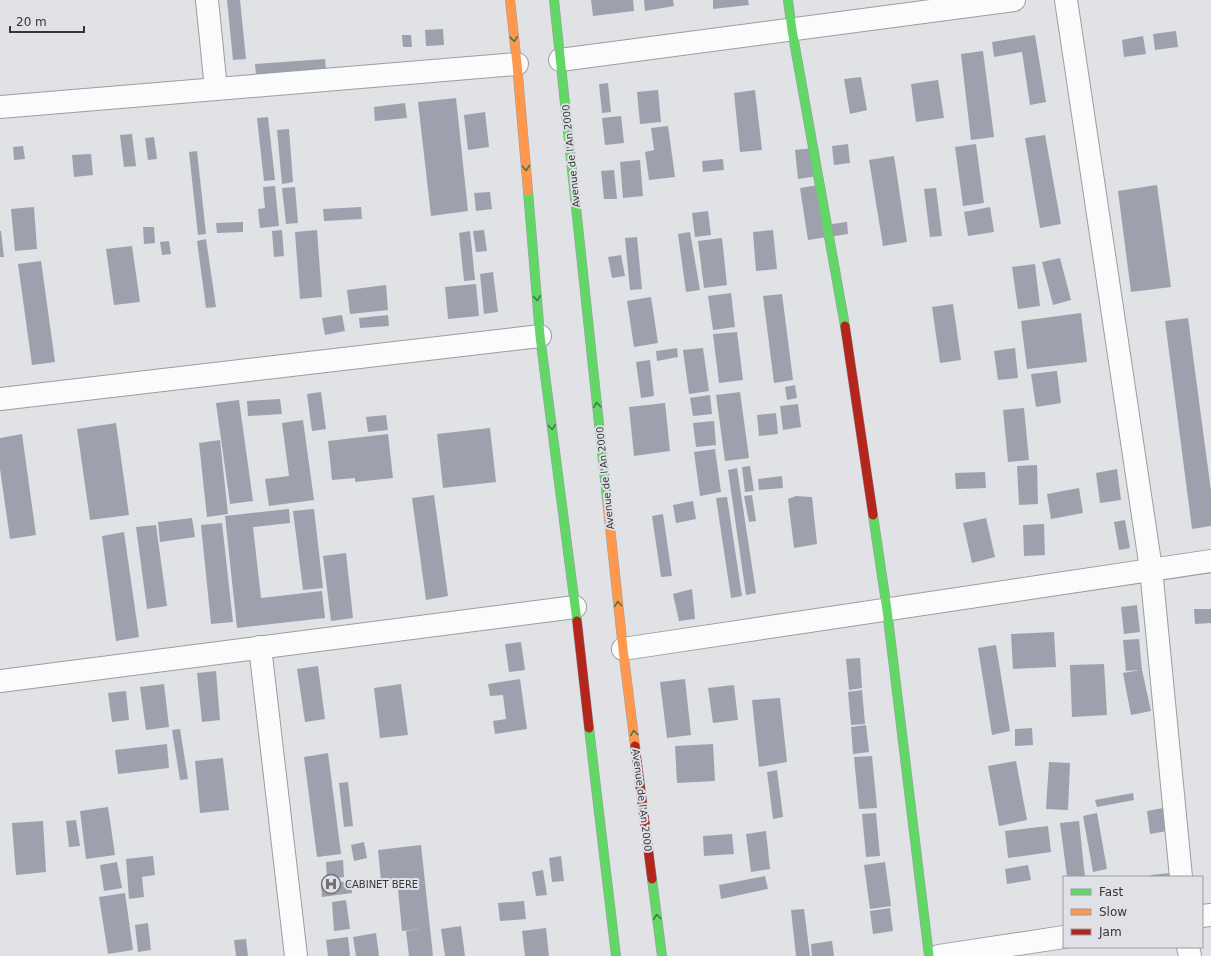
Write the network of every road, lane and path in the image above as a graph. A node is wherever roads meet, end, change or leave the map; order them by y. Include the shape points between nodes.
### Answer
1 (207, 0) edge
2 (510, 0) edge
3 (554, 0) edge
4 (788, 0) edge
5 (1014, 0) edge
6 (1066, 0) edge
7 (792, 30) junction
8 (560, 60) junction
9 (517, 64) junction
10 (216, 89) junction
11 (0, 107) edge
12 (540, 336) junction
13 (0, 400) edge
14 (1211, 561) edge
15 (1151, 570) junction
16 (575, 607) junction
17 (887, 610) junction
18 (260, 647) junction
19 (623, 649) junction
20 (0, 680) edge
21 (1180, 876) edge
22 (1063, 937) edge
23 (296, 956) edge
24 (616, 956) edge
25 (662, 956) edge
26 (929, 956) edge
27 (939, 956) edge

1 - 10 street
2 -> 9 main road
3 - 8 main road, Avenue de l'An 2000
4 - 7 main road
5 - 7 street
6 - 15 street
7 - 8 street
7 - 17 main road via 841,302
19 -> 8 main road, Avenue de l'An 2000
9 - 10 street
9 -> 12 main road
10 - 11 street
12 - 13 street
12 -> 16 main road
14 - 15 street
15 - 17 street
15 - 21 street
16 - 18 street
16 - 24 main road
17 - 19 street
17 - 26 main road
18 - 20 street
18 - 23 street
25 -> 19 main road, Avenue de l'An 2000
22 - 27 street

